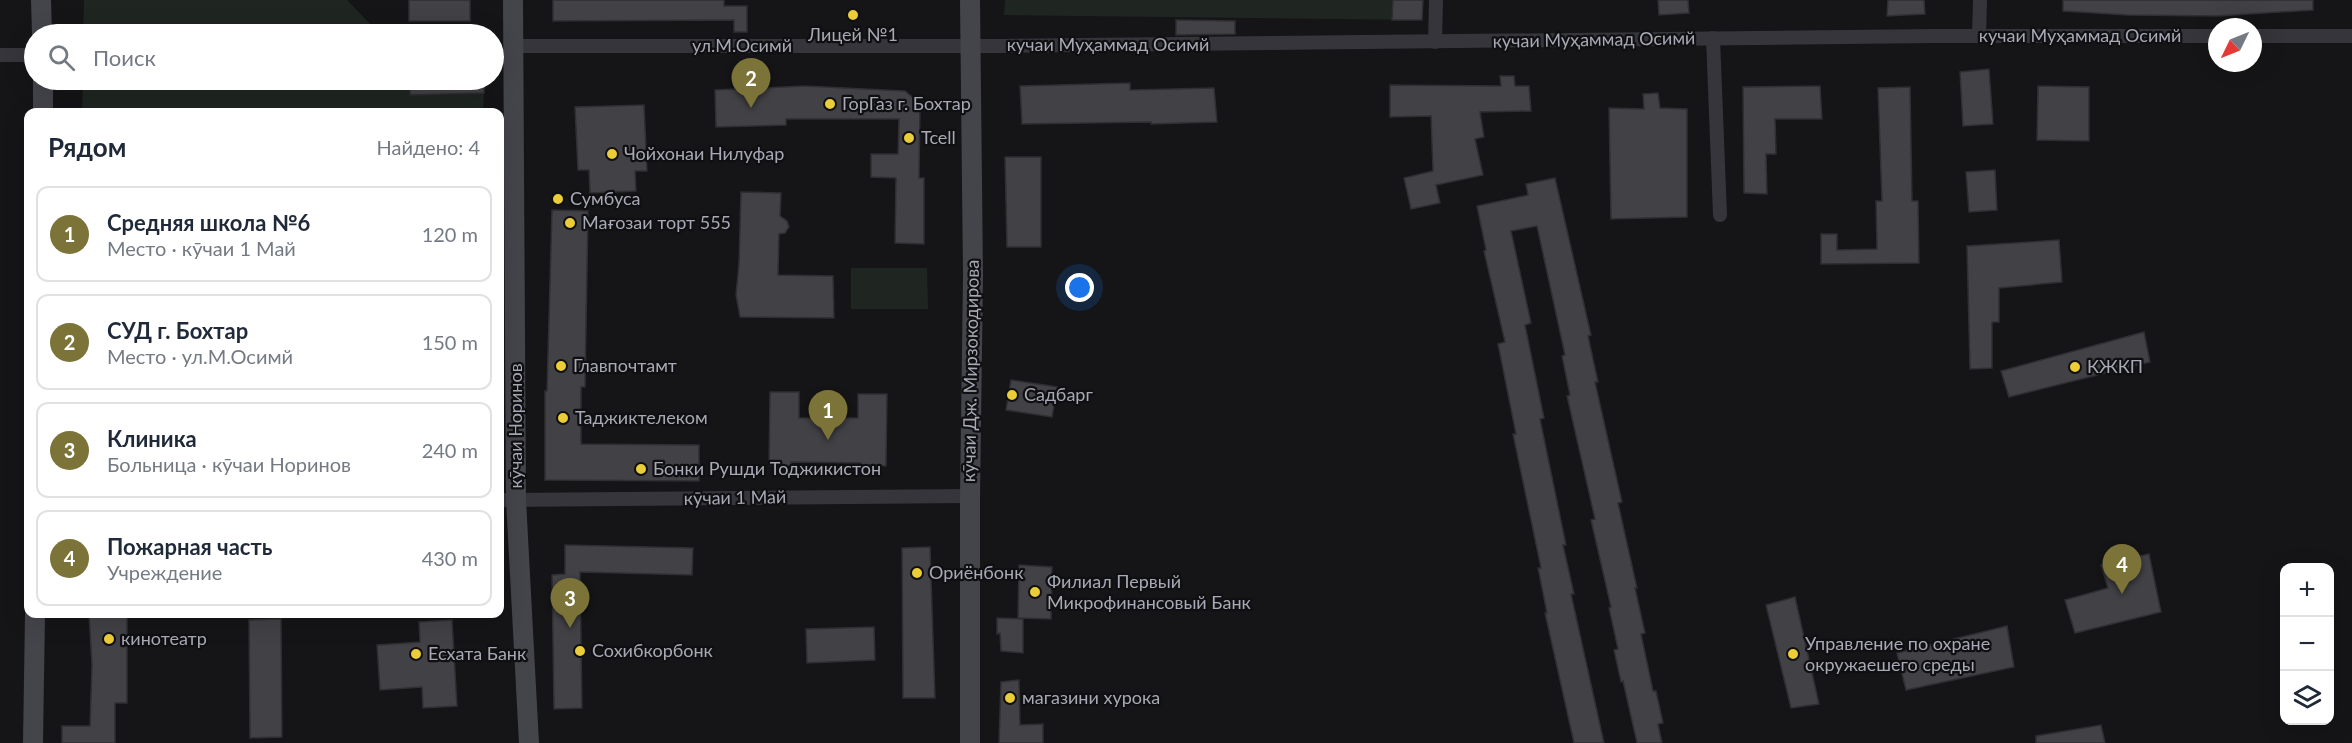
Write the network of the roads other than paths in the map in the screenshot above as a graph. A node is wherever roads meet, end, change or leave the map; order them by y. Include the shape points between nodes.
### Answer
1 (41, 0) edge
2 (513, 0) edge
3 (970, 0) edge
4 (1436, 0) edge
5 (1980, 0) edge
6 (42, 24) edge
7 (1979, 36) junction
8 (2208, 36) edge
9 (2262, 36) edge
10 (2352, 36) edge
11 (1713, 39) junction
12 (1435, 42) junction
13 (971, 45) junction
14 (513, 46) junction
15 (0, 55) edge
16 (24, 55) edge
17 (43, 90) edge
18 (43, 108) edge
19 (1720, 215) dead end
20 (970, 496) junction
21 (508, 500) edge
22 (35, 618) edge
23 (31, 740) edge
24 (530, 743) edge
25 (970, 743) edge

1 - 6 street
2 - 14 street, кӯчаи Норинов
3 - 13 street, кӯчаи Дж. Мирзокодирова
4 - 12 street
5 - 7 street
7 - 8 street, кучаи Муҳаммад Осимй
7 - 11 street, кучаи Муҳаммад Осимй
9 - 10 street
11 - 12 street, кучаи Муҳаммад Осимй
11 - 19 street
12 - 13 street, кучаи Муҳаммад Осимй
13 - 14 street, ул.М.Осимй
13 - 20 street, кӯчаи Дж. Мирзокодирова
14 - 21 street, кӯчаи Норинов
15 - 16 street
17 - 18 street
20 - 21 street, кӯчаи 1 Май
20 - 25 street, кӯчаи Дж. Мирзокодирова
21 - 24 street, кӯчаи Норинов
22 - 23 street

